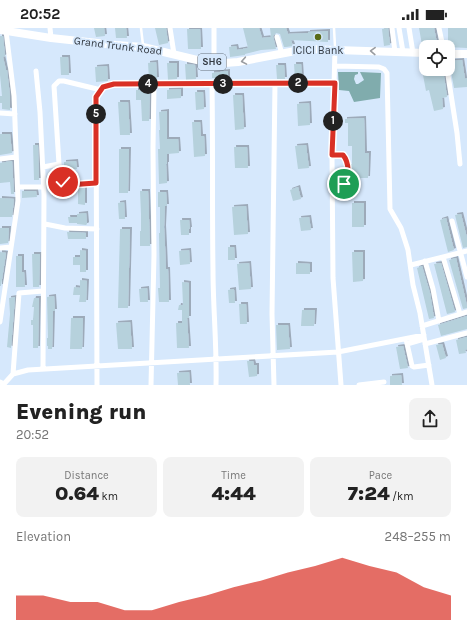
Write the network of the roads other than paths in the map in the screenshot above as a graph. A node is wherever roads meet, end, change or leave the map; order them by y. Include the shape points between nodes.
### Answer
1 (50, 28) edge
2 (140, 28) edge
3 (170, 28) edge
4 (214, 28) edge
5 (334, 28) edge
6 (392, 28) edge
7 (399, 28) edge
8 (409, 28) edge
9 (439, 28) edge
10 (3, 31) edge
11 (277, 36) dead end
12 (51, 38) junction
13 (442, 40) edge
14 (143, 47) junction
15 (335, 50) junction
16 (399, 52) junction
17 (413, 52) junction
18 (419, 52) edge
19 (174, 54) junction
20 (282, 54) junction
21 (455, 54) edge
22 (467, 54) edge
23 (214, 63) junction
24 (335, 66) junction
25 (36, 71) dead end
26 (448, 76) edge
27 (275, 83) junction
28 (335, 83) junction
29 (154, 84) junction
30 (212, 84) junction
31 (101, 90) junction
32 (0, 113) edge
33 (15, 114) junction
34 (332, 155) junction
35 (16, 157) junction
36 (0, 159) edge
37 (59, 164) junction
38 (460, 164) dead end
39 (43, 167) junction
40 (96, 183) junction
41 (332, 186) junction
42 (18, 187) junction
43 (44, 187) junction
44 (452, 221) dead end
45 (45, 224) junction
46 (97, 229) junction
47 (0, 248) edge
48 (11, 248) junction
49 (467, 251) edge
50 (461, 252) junction
51 (443, 256) junction
52 (425, 261) junction
53 (411, 265) junction
54 (467, 277) edge
55 (43, 291) junction
56 (467, 312) edge
57 (460, 314) junction
58 (439, 321) junction
59 (0, 322) edge
60 (422, 326) junction
61 (467, 333) edge
62 (425, 340) junction
63 (407, 341) junction
64 (338, 352) junction
65 (273, 355) junction
66 (217, 359) junction
67 (152, 362) junction
68 (429, 364) junction
69 (98, 366) junction
70 (43, 369) junction
71 (13, 374) junction
72 (0, 382) edge
73 (384, 382) dead end
74 (97, 385) edge
75 (151, 385) edge
76 (216, 385) edge
77 (274, 385) edge
78 (341, 385) edge
79 (359, 385) edge
80 (432, 385) edge

1 - 12 street
2 - 14 lane
3 - 19 street
4 - 23 street
5 - 15 lane
6 - 16 street
7 - 16 street
8 - 17 street
9 - 13 street
10 - 12 main road, Grand Trunk Road / SH6
10 - 33 street
11 - 20 street
12 - 14 main road, Grand Trunk Road / SH6
14 - 19 main road, Grand Trunk Road / SH6
16 -> 15 main road, Grand Trunk Road / SH6
15 - 20 main road, Grand Trunk Road / SH6 via 306,49
15 - 24 street
16 - 17 main road, Grand Trunk Road / SH6
17 - 18 main road, Grand Trunk Road / SH6
19 - 23 main road, Grand Trunk Road / SH6
20 -> 23 main road, Grand Trunk Road / SH6 via 238,62
21 - 22 main road
24 - 28 street
24 - 53 street via 379,67 387,73 390,209 401,228
25 - 39 street
26 - 38 street
27 - 28 street
27 - 30 street
27 - 65 street
28 - 34 street
29 - 30 street
29 - 31 street via 114,84
29 - 67 street
30 - 66 street via 213,270
31 - 37 street via 64,81 59,81 54,86
31 - 40 street via 96,97
32 - 33 street
33 - 35 street
34 - 41 street
34 - 41 lane via 343,155 348,175 344,184
35 - 36 street
35 - 42 street
37 - 39 street
37 - 40 street via 63,182 68,185
39 - 43 street
40 - 46 street
41 - 64 street via 333,278
42 - 43 street
42 - 48 street
43 - 45 street
44 - 50 street
45 - 46 street via 65,228
45 - 55 street
46 - 69 street
47 - 48 street
48 - 59 street
49 - 50 street
50 - 51 street
50 - 54 street
51 - 52 street
51 - 57 street
52 - 53 street
52 - 58 street
53 - 60 street
55 - 70 street
55 - 71 street via 19,293
56 - 57 street
57 - 58 street
58 - 60 street
60 - 62 street
61 - 62 street
62 - 63 street
62 - 68 street
63 - 64 street
63 - 68 street via 412,366
64 - 65 street
64 - 78 street
65 - 66 street
65 - 77 street
66 - 67 street
66 - 76 street
67 - 69 street
67 - 75 street
68 - 80 street
69 - 70 street
69 - 74 street
70 - 71 street
71 - 72 street via 4,384
73 - 79 street

